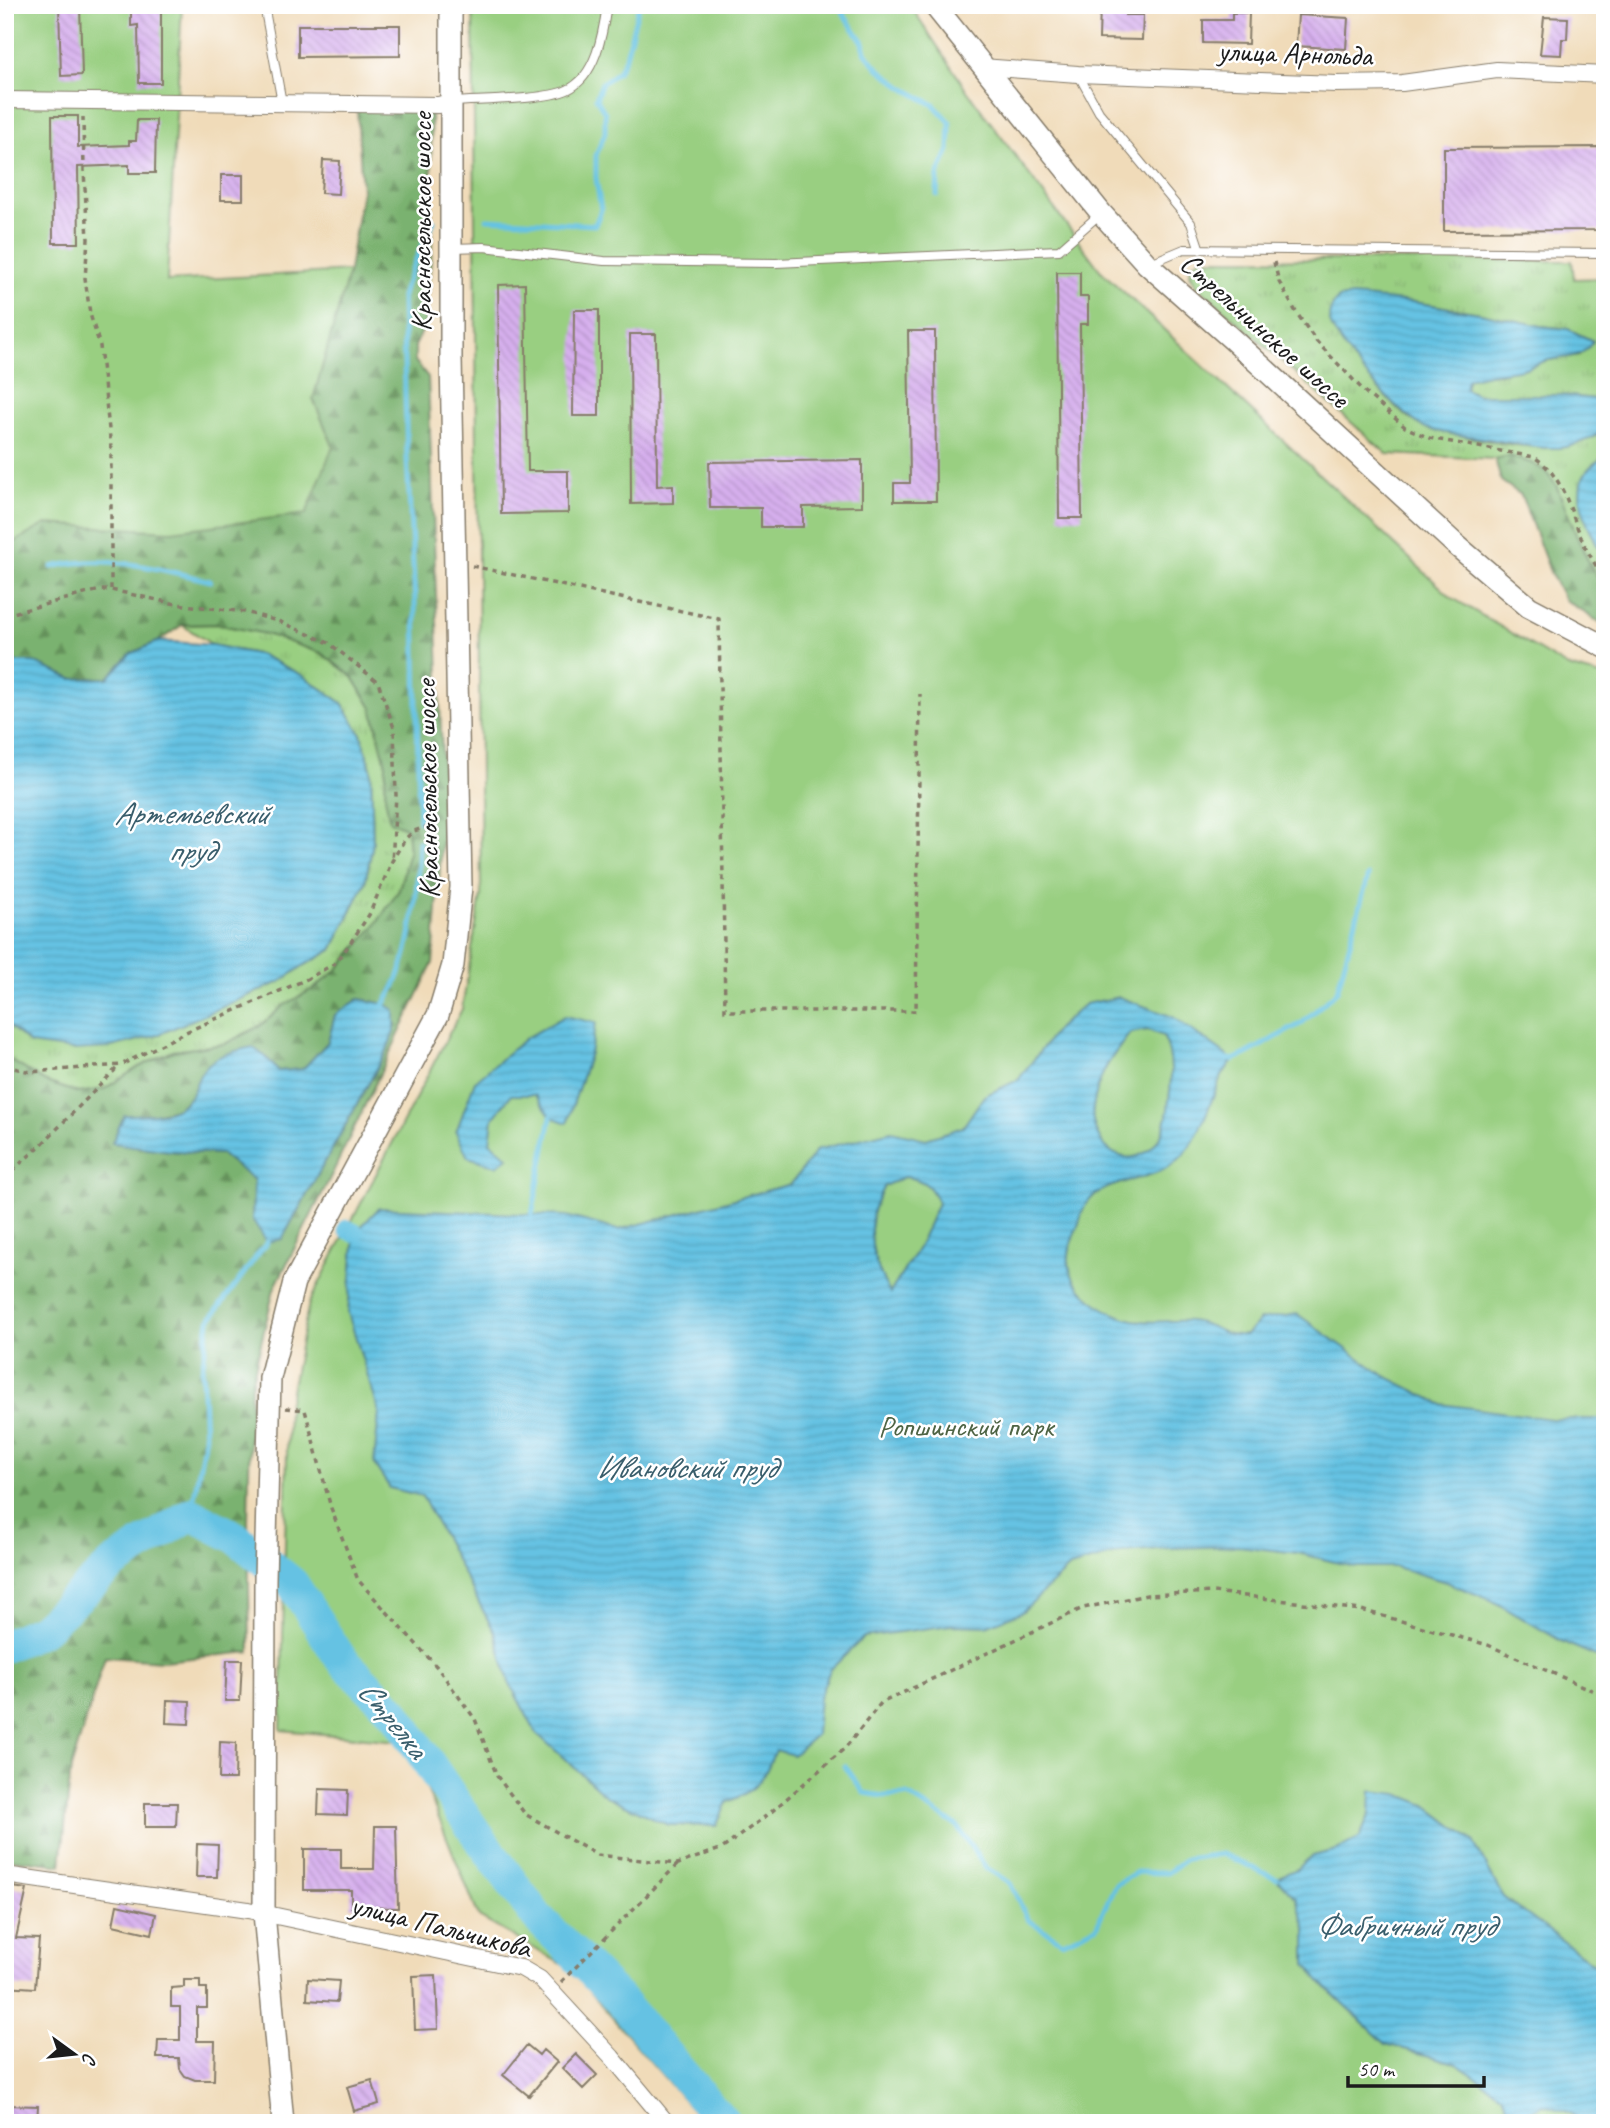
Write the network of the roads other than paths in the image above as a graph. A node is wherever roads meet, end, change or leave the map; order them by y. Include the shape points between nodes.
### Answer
1 (264, 5) edge
2 (451, 5) edge
3 (607, 5) edge
4 (934, 5) edge
5 (982, 68) junction
6 (1078, 74) junction
7 (1605, 75) edge
8 (5, 100) edge
9 (451, 102) junction
10 (282, 103) junction
11 (1101, 213) junction
12 (453, 248) junction
13 (1200, 250) junction
14 (1605, 253) edge
15 (1147, 264) junction
16 (1605, 647) edge
17 (5, 1875) edge
18 (264, 1913) junction
19 (283, 2123) edge
20 (667, 2123) edge

1 - 10 lane
2 - 9 main road, Красносельское шоссе
3 - 9 lane via 592,61 582,78 567,90
4 - 5 main road, Стрельнинское шоссе
5 - 6 street, улица Арнольда
5 - 11 main road, Стрельнинское шоссе
6 - 7 street, улица Арнольда via 1336,84 1402,83 1497,70
6 - 13 lane via 1099,112 1191,223
8 - 10 street
9 - 10 street
9 - 12 main road, Красносельское шоссе
11 - 12 lane via 1059,250 776,263 604,261 484,247
11 - 15 main road, Стрельнинское шоссе
12 - 18 main road, Красносельское шоссе via 461,887 453,965 438,1015 294,1282 270,1378
13 - 14 lane
13 - 15 lane via 1184,249
15 - 16 main road, Стрельнинское шоссе via 1529,607
17 - 18 street, улица Пальчикова
18 - 19 main road, Красносельское шоссе
18 - 20 street, улица Пальчикова via 521,1968 540,1979

